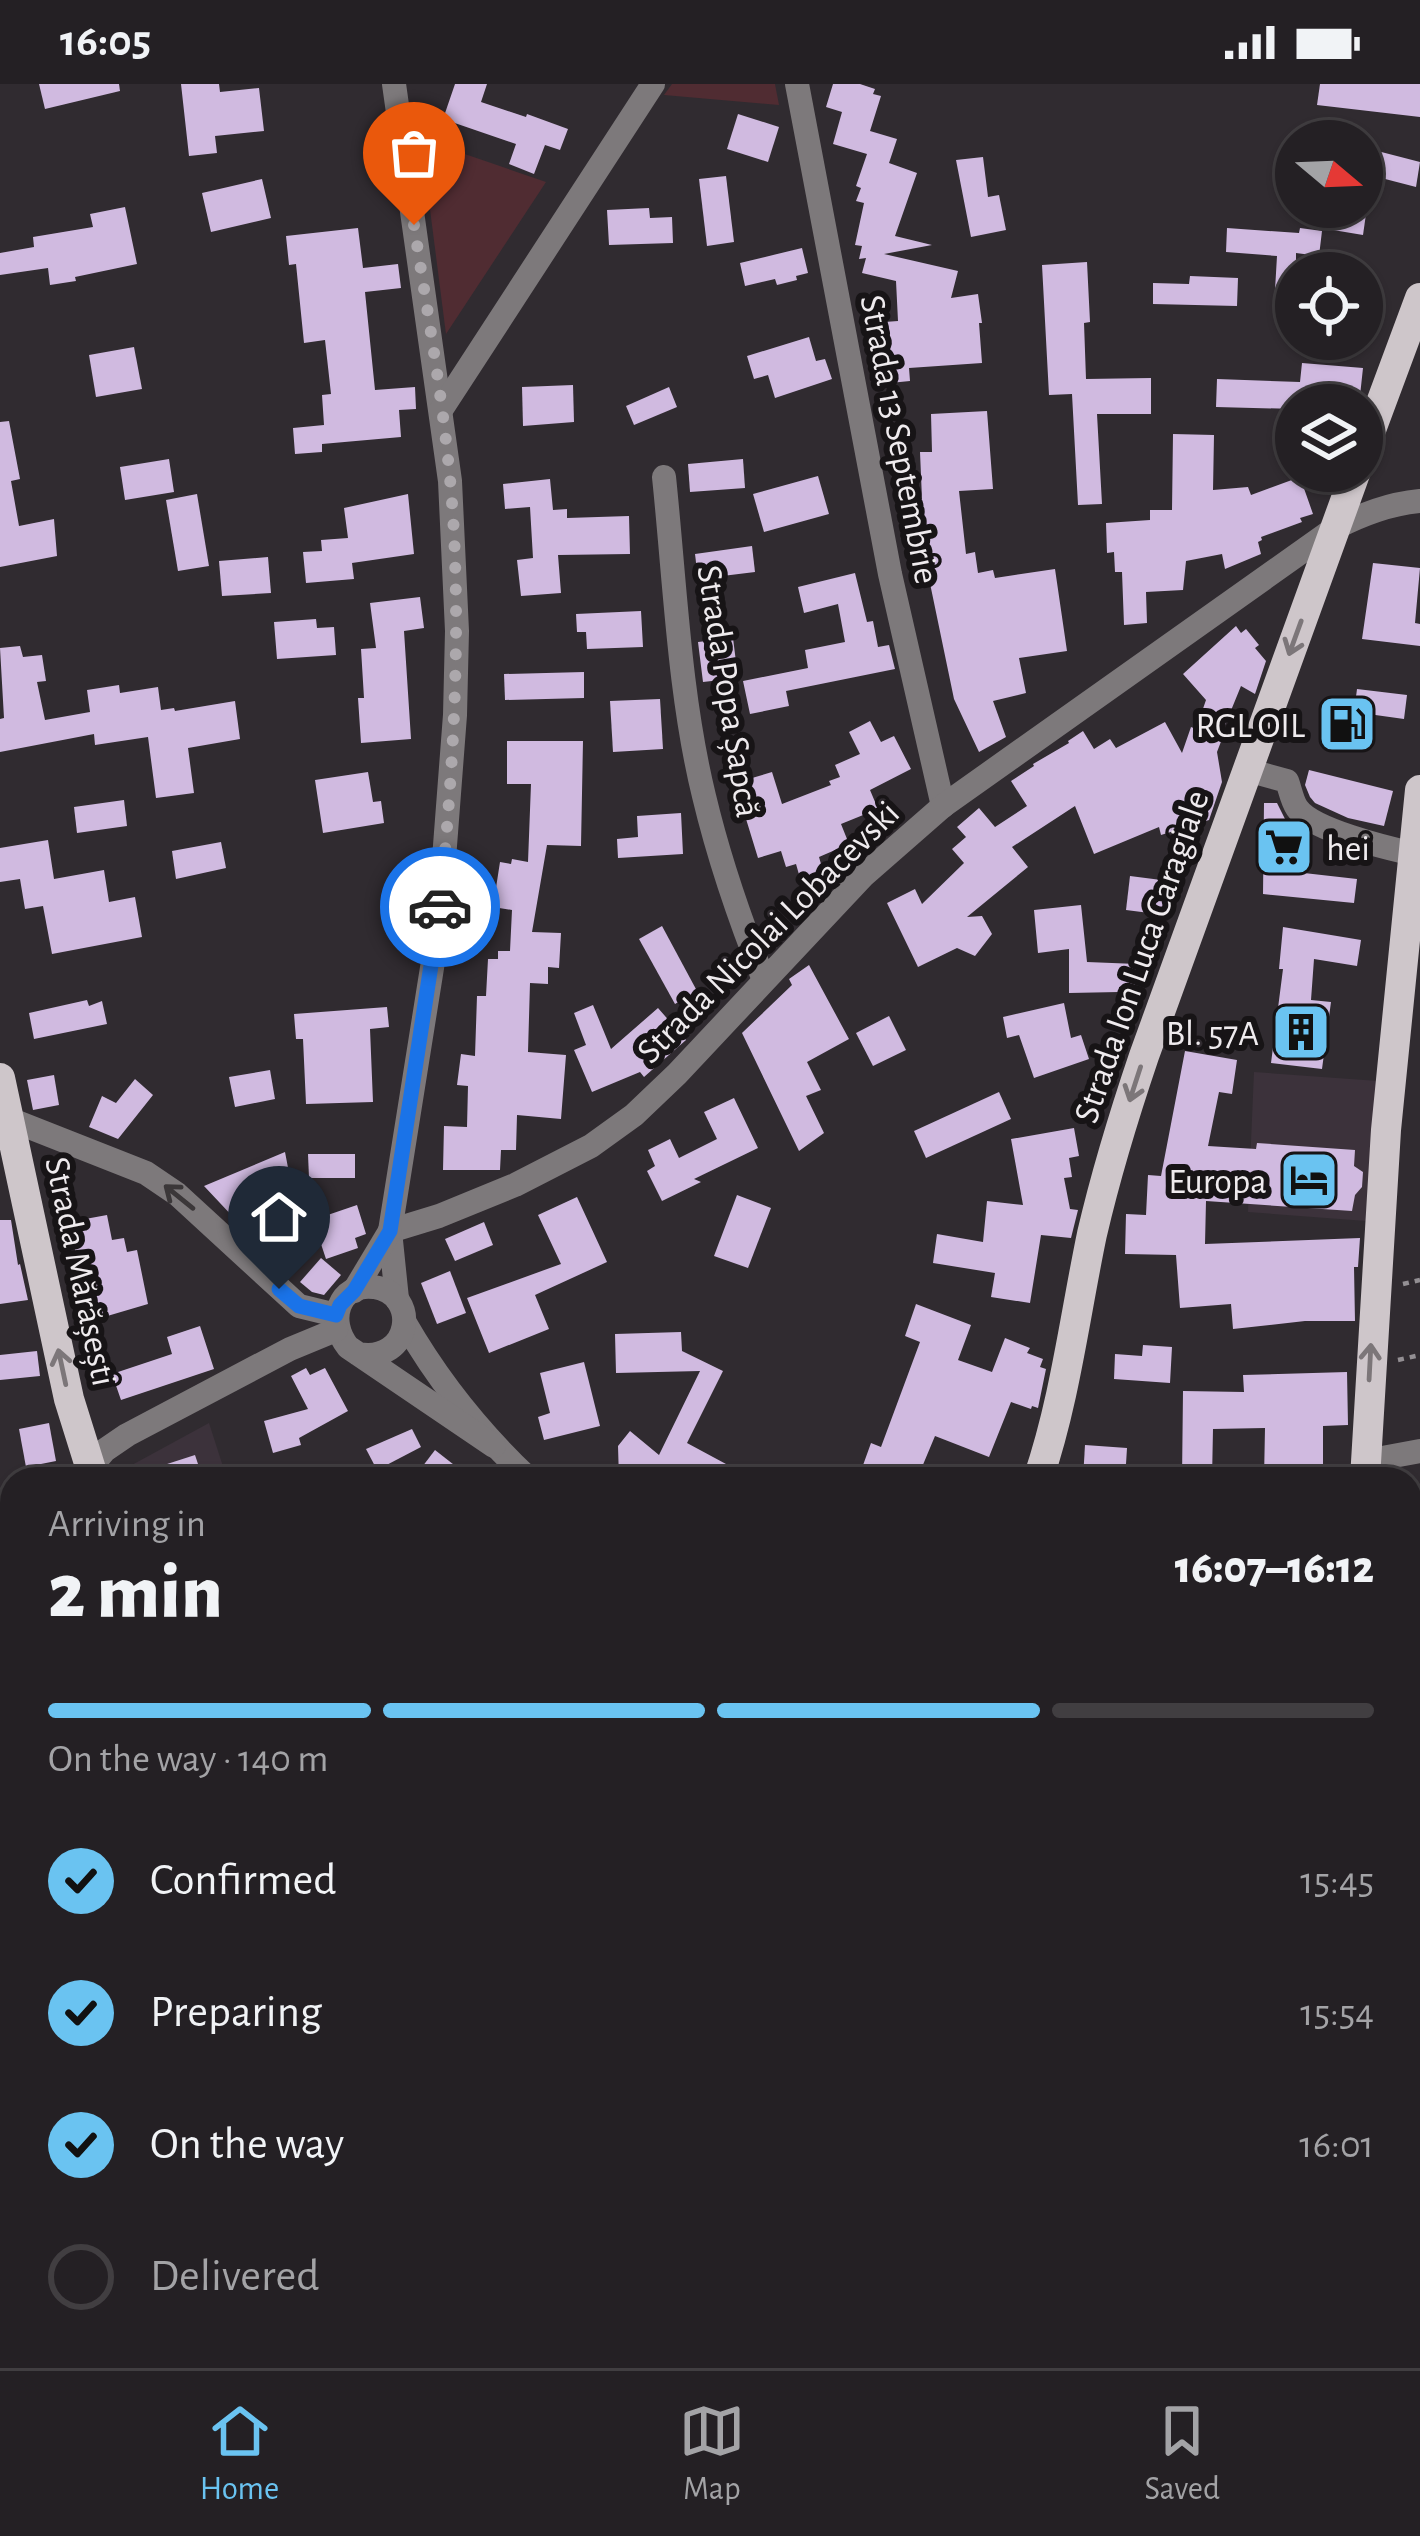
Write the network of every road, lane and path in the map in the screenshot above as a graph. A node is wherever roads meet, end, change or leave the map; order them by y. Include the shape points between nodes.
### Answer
1 (394, 84) edge
2 (653, 84) edge
3 (797, 84) edge
4 (1420, 298) edge
5 (1383, 398) edge
6 (442, 410) junction
7 (664, 477) dead end
8 (1349, 492) edge
9 (1420, 501) edge
10 (1336, 528) junction
11 (1247, 770) junction
12 (1420, 790) edge
13 (943, 806) junction
14 (1414, 854) junction
15 (764, 980) junction
16 (0, 1078) edge
17 (5, 1119) edge
18 (390, 1231) junction
19 (354, 1291) junction
20 (401, 1311) junction
21 (336, 1323) junction
22 (358, 1354) junction
23 (1420, 1355) edge
24 (1386, 1363) dead end
25 (494, 1447) junction
26 (1420, 1451) edge
27 (86, 1467) edge
28 (93, 1467) edge
29 (516, 1467) edge
30 (1041, 1467) edge
31 (1365, 1467) edge
32 (1374, 1467) edge

1 - 6 street
2 - 6 street
3 - 13 street, Strada 13 Septembrie
4 - 5 main road
6 - 18 street via 455,556 455,715 439,924
7 - 15 street, Strada Popa Șapcă via 704,796
8 - 10 main road, Strada Ion Luca Caragiale
9 - 10 street, Strada Nicolai Lobacevski via 1366,512
10 -> 11 main road, Strada Ion Luca Caragiale
10 - 13 street, Strada Nicolai Lobacevski
11 - 14 street via 1287,781 1309,819
11 -> 30 main road, Strada Ion Luca Caragiale via 1113,1149
12 - 14 main road
13 - 15 street, Strada Nicolai Lobacevski
31 -> 14 main road via 1386,1130
15 - 18 street, Strada Nicolai Lobacevski via 677,1074 591,1145 514,1185
16 - 17 main road, Strada Mărășești
21 -> 17 street via 299,1306 146,1173
27 -> 17 main road, Strada Mărășești
18 - 19 street
18 - 20 street
19 - 20 street via 377,1288
19 - 21 street
20 - 22 street via 402,1334 389,1350
20 - 25 street via 440,1380
21 - 22 street
21 - 28 street via 128,1435
22 - 25 street
23 - 24 path
25 - 29 street
26 - 32 street

